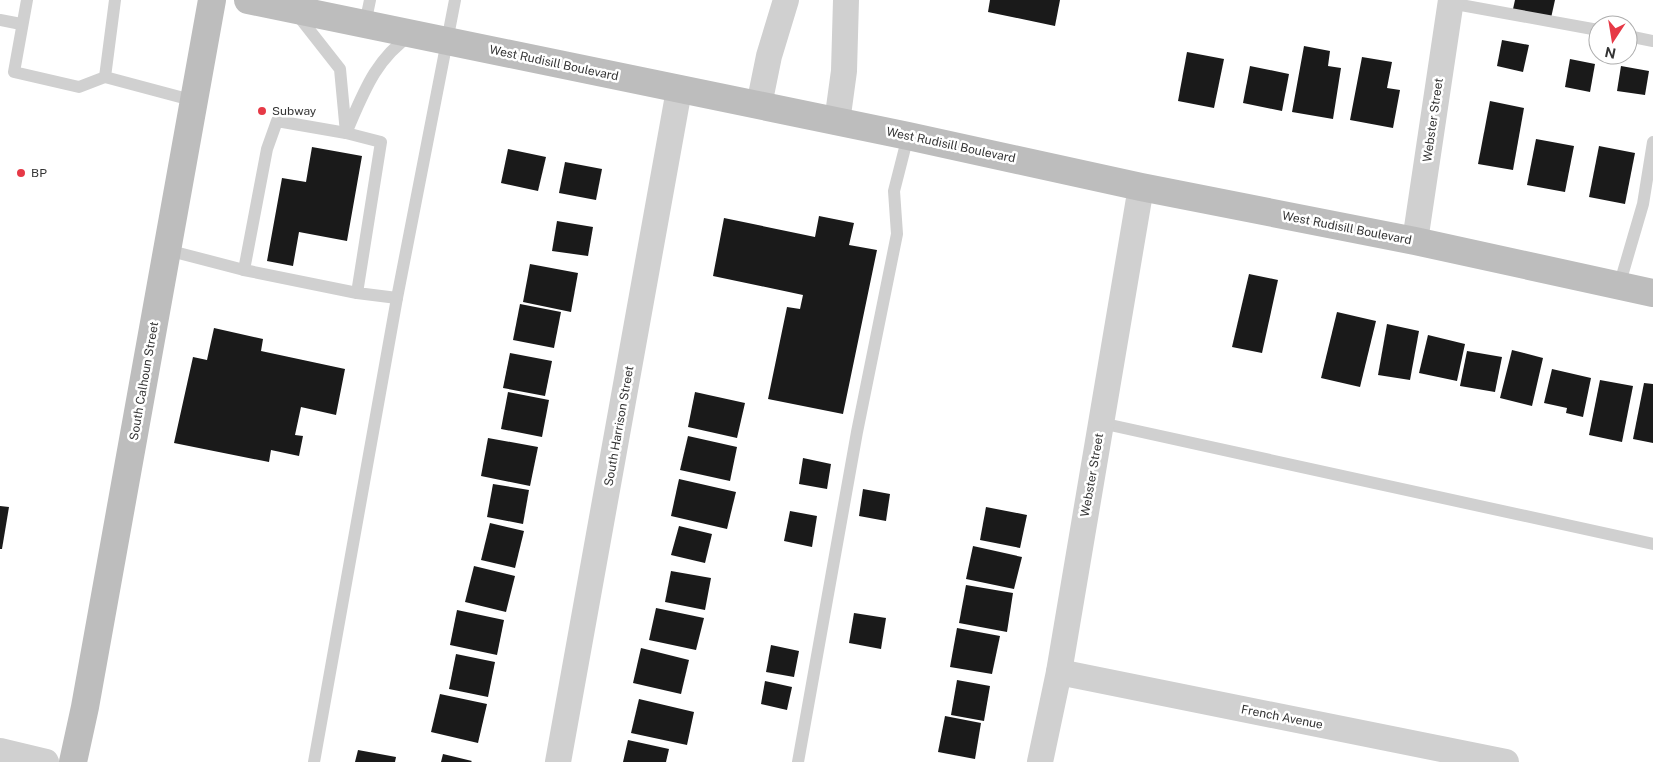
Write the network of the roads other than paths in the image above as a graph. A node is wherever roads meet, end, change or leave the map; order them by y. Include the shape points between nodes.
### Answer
1 (27, 0) edge
2 (116, 0) edge
3 (212, 0) edge
4 (248, 0) edge
5 (455, 0) edge
6 (786, 0) edge
7 (846, 0) edge
8 (1450, 2) edge
9 (293, 9) junction
10 (367, 12) edge
11 (0, 20) edge
12 (21, 24) junction
13 (1588, 28) edge
14 (413, 34) junction
15 (1638, 38) edge
16 (447, 40) junction
17 (1653, 40) edge
18 (105, 77) junction
19 (679, 90) junction
20 (195, 100) junction
21 (759, 105) junction
22 (837, 122) junction
23 (346, 133) junction
24 (908, 136) junction
25 (1653, 142) edge
26 (1141, 187) junction
27 (1415, 241) junction
28 (168, 250) junction
29 (244, 270) junction
30 (1619, 286) junction
31 (1653, 293) edge
32 (356, 294) junction
33 (397, 298) junction
34 (1101, 423) junction
35 (1653, 544) edge
36 (1059, 672) junction
37 (0, 751) edge
38 (46, 762) edge
39 (73, 762) edge
40 (314, 762) edge
41 (558, 762) edge
42 (798, 762) edge
43 (1040, 762) edge
44 (1506, 762) edge

1 - 12 lane
2 - 18 lane
3 - 20 street, South Calhoun Street
4 - 9 street, West Rudisill Boulevard
5 - 16 lane
6 - 21 street via 769,56
7 - 22 street via 844,71
8 - 13 lane
8 - 27 street, Webster Street
9 - 10 street, West Rudisill Boulevard
9 - 23 lane via 340,69
10 - 14 street, West Rudisill Boulevard
11 - 12 lane
12 - 18 lane via 14,72 79,87
14 - 16 street, West Rudisill Boulevard
14 - 23 lane via 393,47 368,84
15 - 17 lane
16 - 19 street, West Rudisill Boulevard
16 - 33 lane
18 - 20 lane
19 - 21 street, West Rudisill Boulevard
19 - 41 street, South Harrison Street
20 - 28 street, South Calhoun Street
21 - 22 street, West Rudisill Boulevard
22 - 24 street, West Rudisill Boulevard
23 - 29 lane via 277,121 267,149
23 - 32 lane via 381,142
24 - 26 street, West Rudisill Boulevard
24 - 42 lane via 894,191 897,234 857,432
25 - 30 lane via 1643,204
26 - 27 street, West Rudisill Boulevard
26 - 34 street, Webster Street
27 - 30 street, West Rudisill Boulevard
28 - 29 lane
28 - 39 street, South Calhoun Street
29 - 32 lane
30 - 31 street, West Rudisill Boulevard
32 - 33 lane
33 - 40 lane
34 - 35 lane
34 - 36 street, Webster Street
36 - 43 street, Webster Street
36 - 44 street, French Avenue
37 - 38 street

